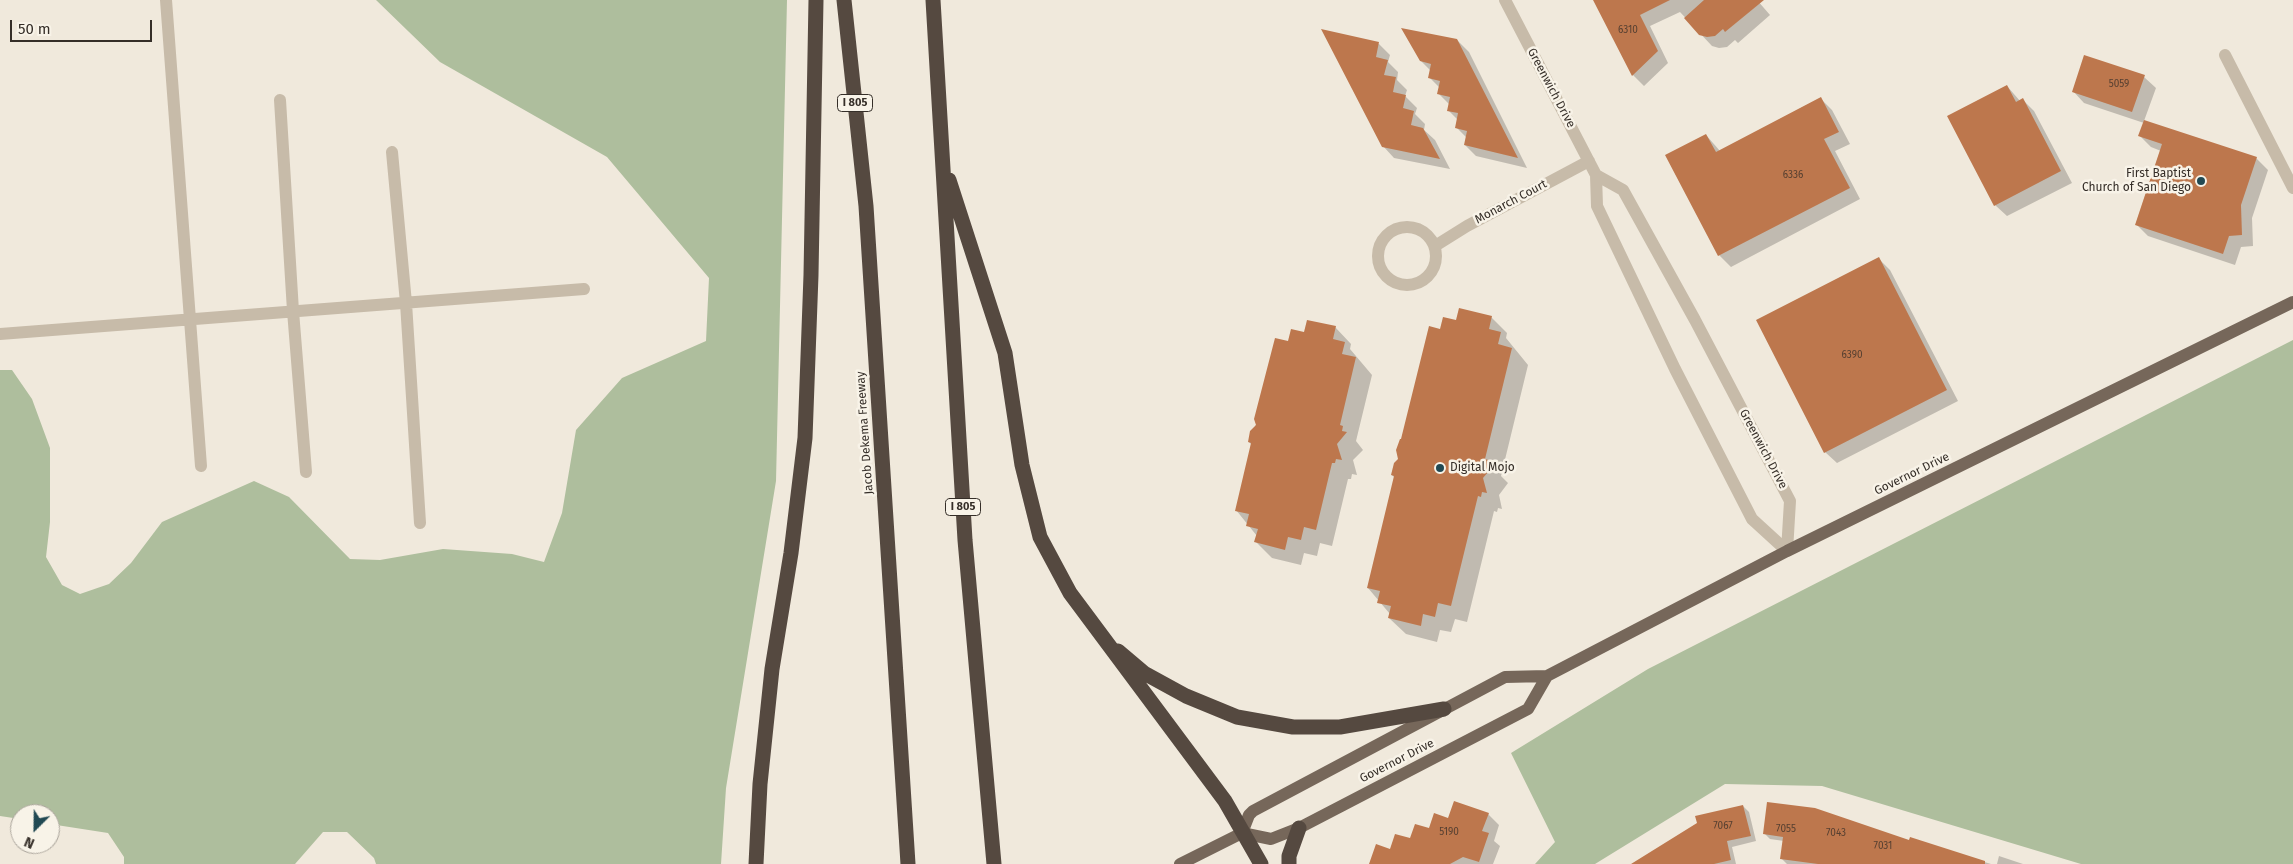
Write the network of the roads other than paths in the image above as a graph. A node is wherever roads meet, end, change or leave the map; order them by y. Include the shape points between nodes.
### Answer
1 (166, 0) edge
2 (816, 0) edge
3 (844, 0) edge
4 (933, 0) edge
5 (1505, 0) edge
6 (2225, 56) dead end
7 (280, 100) dead end
8 (392, 152) dead end
9 (943, 159) junction
10 (1589, 161) junction
11 (1596, 175) junction
12 (2293, 188) edge
13 (1435, 246) junction
14 (584, 289) dead end
15 (2293, 302) edge
16 (406, 303) junction
17 (293, 311) junction
18 (190, 320) junction
19 (0, 334) edge
20 (201, 466) dead end
21 (306, 472) dead end
22 (420, 523) dead end
23 (1787, 551) junction
24 (1099, 635) junction
25 (1547, 676) junction
26 (1444, 709) junction
27 (1299, 828) junction
28 (1242, 833) junction
29 (994, 859) edge
30 (756, 864) edge
31 (908, 864) edge
32 (1180, 864) edge
33 (1261, 864) edge
34 (1289, 864) edge

1 - 18 street
2 - 30 highway via 812,265 805,438 772,669 760,784
3 - 31 highway, Jacob Dekema Freeway / I 805 via 866,206
4 - 9 highway, I 805
5 - 10 street, Greenwich Drive
6 - 12 street
7 - 17 street
8 - 16 street
9 - 24 highway via 1005,353 1022,465 1040,537 1070,593
9 - 29 highway, I 805 via 965,540
10 - 11 street, Greenwich Drive
10 - 13 street, Monarch Court via 1466,226
11 - 23 street, Greenwich Drive via 1597,206 1675,369 1752,519
11 - 23 street, Greenwich Drive via 1623,190 1790,500
13 - 13 street via 1423,231 1414,227 1395,229 1382,242 1379,261 1382,270 1396,283 1406,285 1424,280 1435,265
14 - 16 street
15 - 23 main road, Governor Drive
16 - 17 street
16 - 22 street
17 - 18 street
17 - 21 street
18 - 19 street
18 - 20 street
23 - 25 main road, Governor Drive
24 - 26 highway via 1144,673 1186,696 1237,717 1293,727 1340,727
24 - 28 highway via 1225,801
25 - 26 main road, Governor Drive via 1505,677
25 - 27 main road, Governor Drive via 1528,709
26 - 28 main road, Governor Drive via 1253,811
27 - 28 main road, Governor Drive via 1271,839
27 - 34 highway
28 - 32 main road
28 - 33 highway

